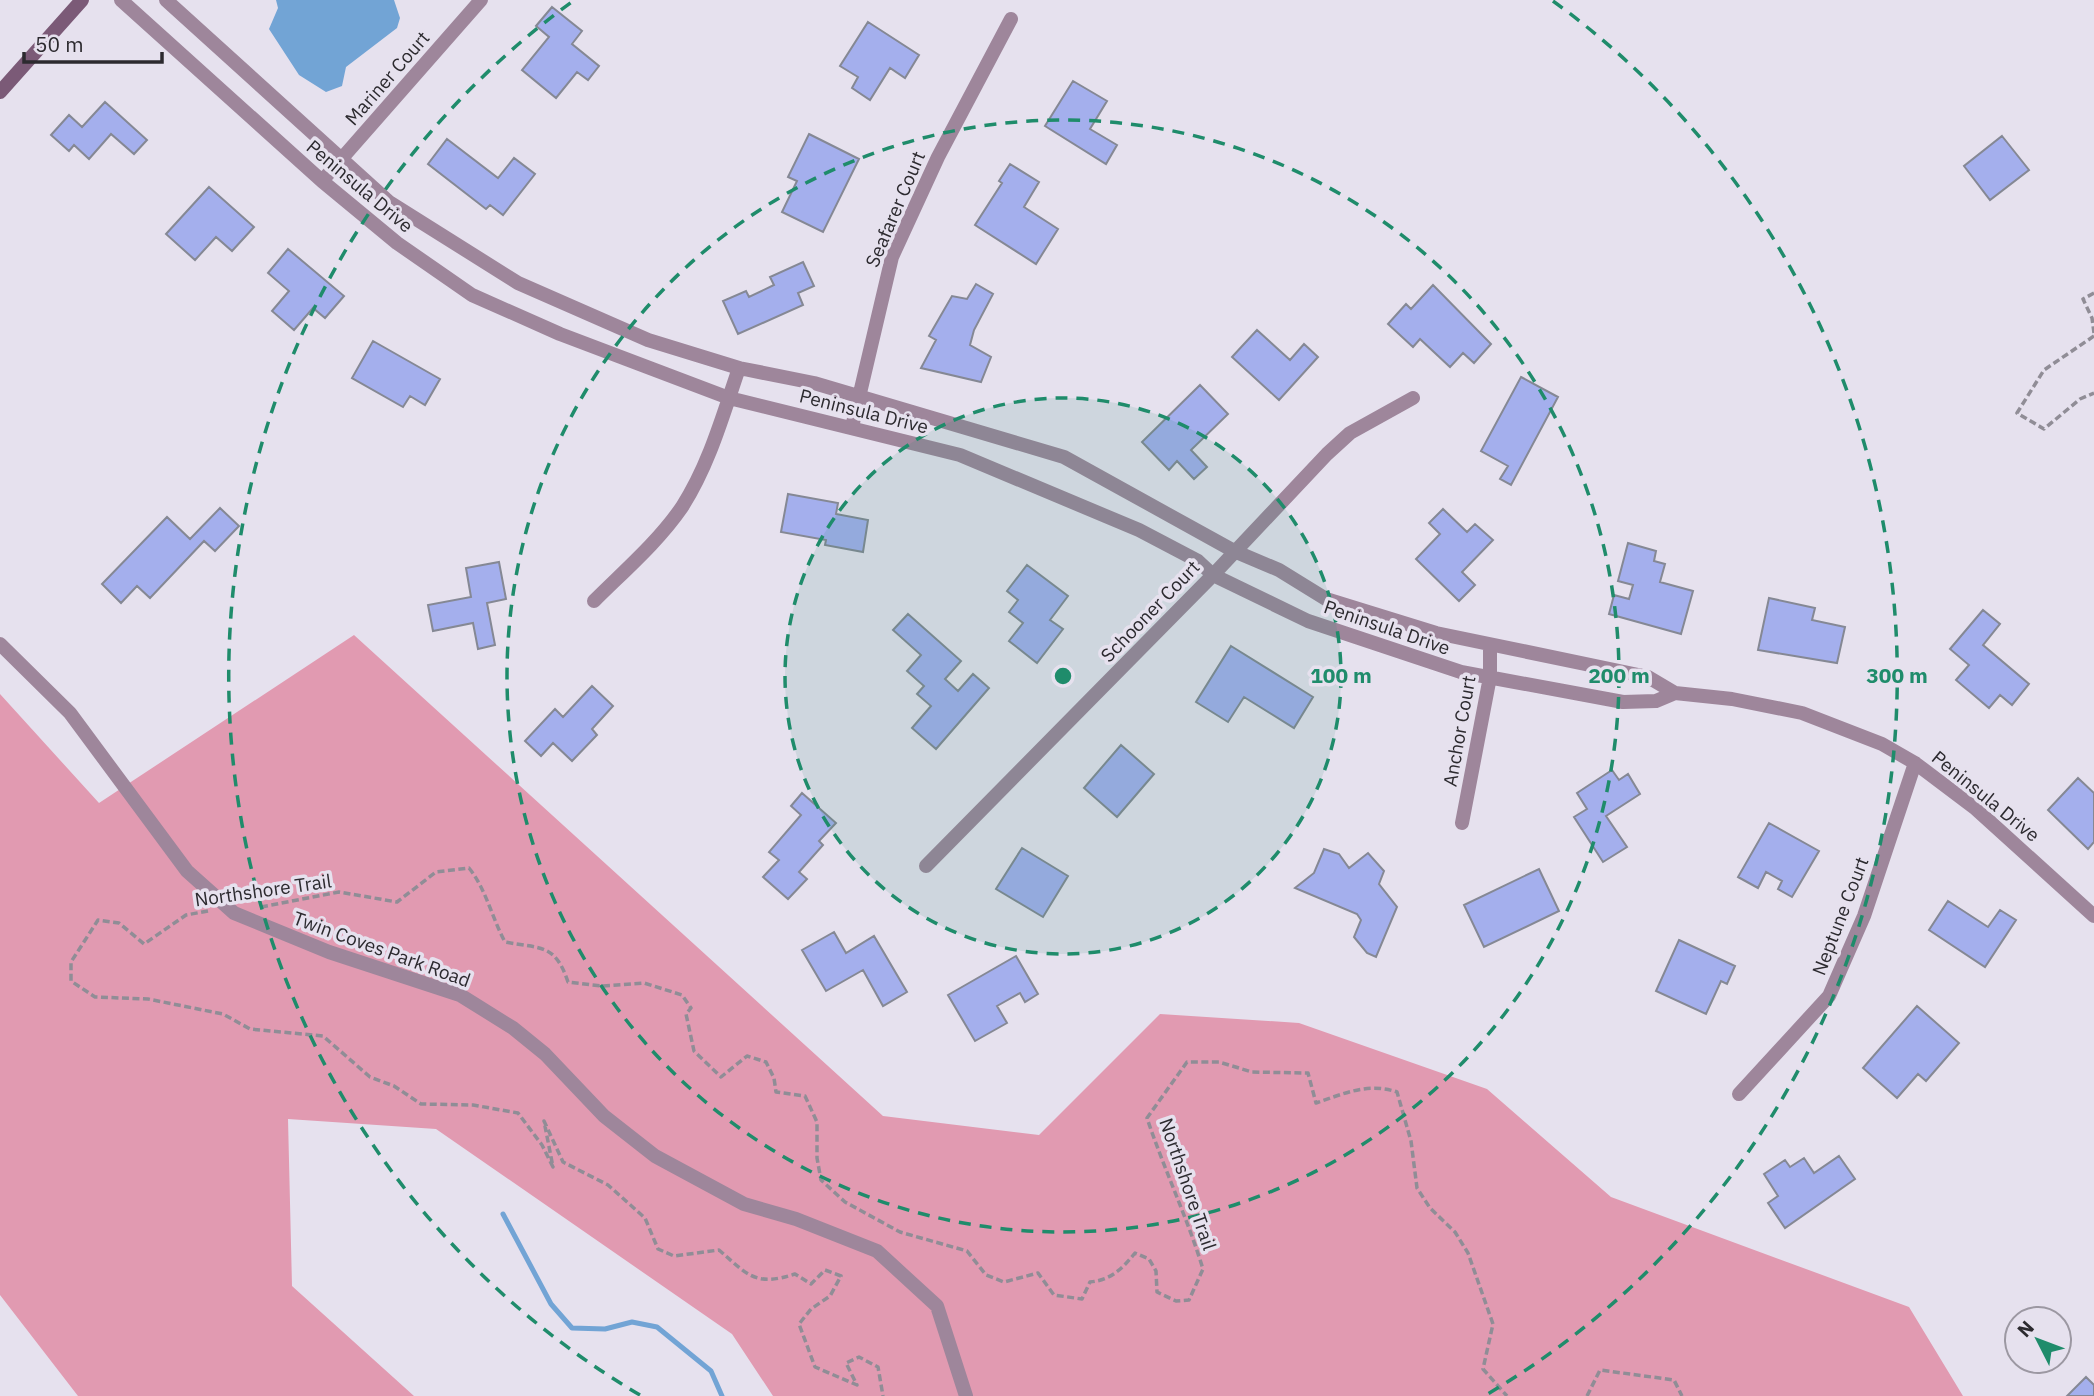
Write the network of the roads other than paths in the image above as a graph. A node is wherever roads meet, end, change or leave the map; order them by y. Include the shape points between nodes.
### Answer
1 (82, 0) edge
2 (121, 0) edge
3 (166, 0) edge
4 (481, 0) edge
5 (1012, 19) dead end
6 (0, 92) edge
7 (341, 160) junction
8 (322, 181) junction
9 (739, 368) junction
10 (859, 396) junction
11 (729, 398) junction
12 (1413, 398) dead end
13 (852, 428) junction
14 (1234, 551) junction
15 (1213, 575) junction
16 (594, 601) dead end
17 (0, 644) edge
18 (1490, 646) junction
19 (1490, 677) junction
20 (1675, 693) junction
21 (1915, 763) junction
22 (1462, 823) dead end
23 (926, 866) dead end
24 (2094, 916) edge
25 (1739, 1094) dead end
26 (967, 1396) edge

1 - 6 street
2 - 8 street, Peninsula Drive
3 - 7 street, Peninsula Drive
4 - 7 street, Mariner Court
5 - 10 street, Seafarer Court via 944,146 892,257
7 - 8 street, Mariner Court
7 - 9 street, Peninsula Drive via 389,202 518,283 648,341
8 - 11 street, Peninsula Drive via 397,243 472,295
9 - 10 street, Peninsula Drive
9 - 11 street
10 - 13 street, Seafarer Court
10 - 14 street, Peninsula Drive via 1064,457
11 - 13 street, Peninsula Drive
11 - 16 street via 704,468 682,506 664,531
12 - 14 street, Schooner Court via 1350,433
13 - 15 street, Peninsula Drive via 960,455 1030,482 1139,530 1198,561
14 - 15 street, Schooner Court
14 - 18 street, Peninsula Drive via 1279,570 1326,599
15 - 19 street, Peninsula Drive via 1308,621 1461,672
15 - 23 street, Schooner Court
17 - 26 street, Twin Coves Park Road via 70,713 173,854 230,909 329,952 460,995 545,1054 604,1116 655,1156 744,1204 877,1251 937,1306
18 - 19 street, Anchor Court
18 - 20 street, Peninsula Drive via 1648,677
19 - 20 street, Peninsula Drive via 1623,702 1656,701
19 - 22 street, Anchor Court
20 - 21 street, Peninsula Drive via 1802,713 1882,744
21 - 24 street, Peninsula Drive via 1976,809
21 - 25 street, Neptune Court via 1864,916 1829,996

